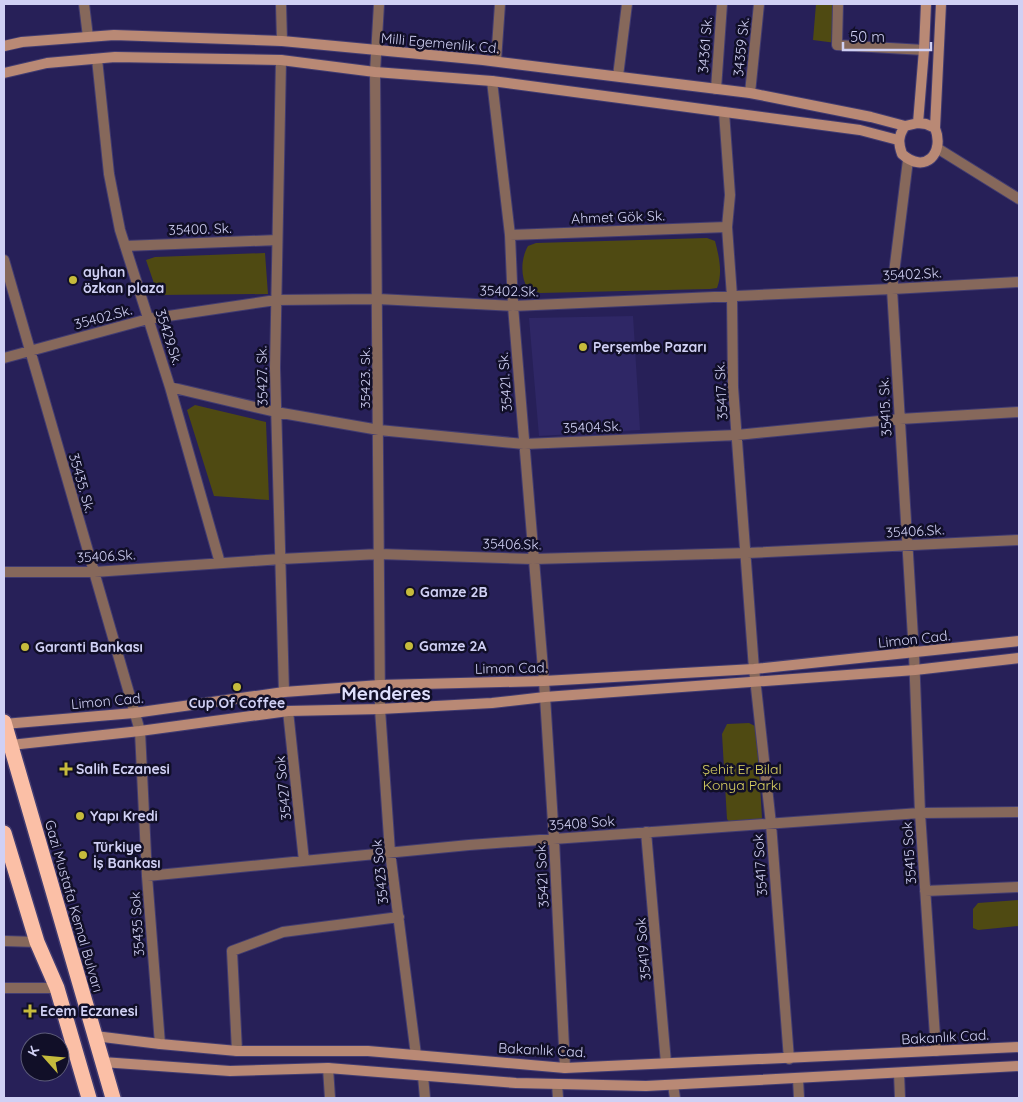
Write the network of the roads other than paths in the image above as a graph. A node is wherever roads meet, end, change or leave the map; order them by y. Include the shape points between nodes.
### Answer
1 (84, 4) edge
2 (281, 4) edge
3 (379, 4) edge
4 (500, 4) edge
5 (627, 4) edge
6 (722, 4) edge
7 (759, 4) edge
8 (838, 4) edge
9 (926, 4) edge
10 (941, 4) edge
11 (88, 37) junction
12 (282, 41) junction
13 (4, 46) edge
14 (924, 50) junction
15 (377, 51) junction
16 (97, 59) junction
17 (280, 60) junction
18 (496, 61) junction
19 (376, 72) junction
20 (4, 73) edge
21 (618, 76) junction
22 (492, 81) junction
23 (716, 89) junction
24 (750, 93) junction
25 (724, 112) junction
26 (918, 123) junction
27 (905, 126) junction
28 (935, 128) junction
29 (898, 140) junction
30 (937, 148) junction
31 (908, 160) junction
32 (1019, 199) edge
33 (727, 227) junction
34 (510, 235) junction
35 (277, 240) junction
36 (124, 246) junction
37 (4, 260) edge
38 (1019, 282) edge
39 (892, 289) junction
40 (732, 296) junction
41 (378, 299) junction
42 (276, 300) junction
43 (513, 306) junction
44 (148, 319) junction
45 (30, 351) junction
46 (4, 358) edge
47 (170, 387) junction
48 (276, 412) junction
49 (1019, 412) edge
50 (900, 419) junction
51 (379, 430) junction
52 (737, 435) junction
53 (524, 444) junction
54 (1019, 540) edge
55 (907, 545) junction
56 (747, 553) junction
57 (380, 554) junction
58 (281, 559) junction
59 (533, 559) junction
60 (220, 563) junction
61 (4, 572) edge
62 (94, 572) junction
63 (1019, 642) edge
64 (914, 654) junction
65 (1019, 658) edge
66 (754, 669) junction
67 (915, 670) junction
68 (544, 681) junction
69 (756, 682) junction
70 (380, 685) junction
71 (284, 692) junction
72 (545, 697) junction
73 (380, 709) junction
74 (288, 711) junction
75 (134, 713) junction
76 (4, 723) edge
77 (140, 731) junction
78 (10, 745) junction
79 (1019, 812) edge
80 (920, 813) junction
81 (771, 824) junction
82 (646, 832) junction
83 (4, 833) edge
84 (554, 839) junction
85 (7, 851) edge
86 (390, 852) junction
87 (304, 861) junction
88 (147, 876) junction
89 (1019, 887) edge
90 (925, 891) junction
91 (399, 917) junction
92 (4, 941) edge
93 (37, 942) junction
94 (4, 988) edge
95 (57, 988) junction
96 (95, 1036) junction
97 (160, 1044) junction
98 (1019, 1047) edge
99 (237, 1051) junction
100 (936, 1051) junction
101 (416, 1055) junction
102 (788, 1059) junction
103 (102, 1062) junction
104 (666, 1063) junction
105 (1019, 1066) edge
106 (328, 1068) junction
107 (565, 1068) junction
108 (898, 1073) junction
109 (423, 1076) junction
110 (798, 1079) junction
111 (557, 1084) junction
112 (673, 1085) junction
113 (89, 1098) edge
114 (113, 1098) edge
115 (330, 1098) edge
116 (425, 1098) edge
117 (558, 1098) edge
118 (674, 1098) edge
119 (799, 1098) edge
120 (900, 1098) edge

1 - 11 street
2 - 12 street
3 - 15 street, 35423. Sk.
4 - 18 street
5 - 21 street
6 - 23 street, 34361 Sk.
7 - 24 street, 34359 Sk.
8 - 14 street via 837,44
9 - 14 street
10 - 28 street
11 - 12 street, Milli Egemenlik Cd. via 114,35
11 - 13 street, Milli Egemenlik Cd.
12 - 15 street, Milli Egemenlik Cd.
14 - 26 street
15 - 18 street, Milli Egemenlik Cd.
15 - 19 street, 35423. Sk.
16 - 17 street
16 - 20 street via 47,63
16 - 36 street, 35429.Sk. via 109,174
17 - 19 street
17 - 35 street, 35427. Sk.
18 - 21 street, Milli Egemenlik Cd.
19 - 22 street
19 - 41 street, 35423. Sk.
21 - 23 street, Milli Egemenlik Cd.
22 - 25 street
22 - 34 street, 35421. Sk.
23 - 24 street, Milli Egemenlik Cd.
24 - 27 street, Milli Egemenlik Cd. via 872,116
25 - 29 street via 860,130
25 - 33 street, 35417. Sk. via 730,195
26 - 27 street
26 - 28 street
27 - 29 street
28 - 30 street via 939,138
29 - 31 street via 902,154
30 - 31 street via 929,160 922,163
30 - 32 street
31 - 39 street, 35415. Sk.
33 - 34 street, Ahmet Gök Sk.
33 - 40 street, 35417. Sk.
34 - 43 street, 35421. Sk.
35 - 36 street, 35400. Sk.
35 - 42 street, 35427. Sk.
36 - 44 street, 35429.Sk.
37 - 45 street, 35435. Sk.
38 - 39 street, 35402.Sk.
39 - 40 street, 35402.Sk.
39 - 50 street, 35415. Sk.
40 - 43 street, 35402.Sk.
40 - 52 street, 35417. Sk.
41 - 42 street, 35402.Sk.
41 - 43 street, 35402.Sk.
41 - 51 street, 35423. Sk.
42 - 44 street, 35402.Sk.
42 - 48 street, 35427. Sk.
43 - 53 street, 35421. Sk.
44 - 45 street, 35402.Sk.
44 - 47 street, 35429.Sk.
45 - 46 street, 35402.Sk.
45 - 62 street, 35435. Sk.
47 - 48 street, 35404.Sk.
47 - 60 street, 35429.Sk.
48 - 51 street, 35404.Sk.
48 - 58 street, 35427. Sk.
49 - 50 street, 35404.Sk.
50 - 52 street, 35404.Sk.
50 - 55 street, 35415. Sk.
51 - 53 street, 35404.Sk.
51 - 57 street, 35423. Sk.
52 - 53 street, 35404.Sk.
52 - 56 street, 35417. Sk.
53 - 59 street, 35421. Sk.
54 - 55 street, 35406.Sk.
55 - 56 street, 35406.Sk.
55 - 64 street, 35415. Sk.
56 - 59 street, 35406.Sk.
56 - 66 street, 35417. Sk.
57 - 58 street, 35406.Sk.
57 - 59 street, 35406.Sk.
57 - 70 street, 35423. Sk.
58 - 60 street, 35406.Sk.
58 - 71 street, 35427. Sk.
59 - 68 street, 35421. Sk.
60 - 62 street, 35406.Sk.
61 - 62 street, 35406.Sk.
62 - 75 street, 35435. Sk.
63 - 64 street, Limon Cad.
64 - 66 street, Limon Cad.
64 - 67 street, 35415 Sok
65 - 67 street
66 - 68 street, Limon Cad.
66 - 69 street, 35417 Sok
67 - 69 street
67 - 80 street, 35415 Sok
68 - 70 street, Limon Cad.
68 - 72 street, 35421 Sok.
69 - 72 street
69 - 81 street, 35417 Sok
70 - 71 street, Limon Cad.
70 - 73 street, 35423 Sok
71 - 75 street, Limon Cad.
72 - 73 street
72 - 84 street, 35421 Sok.
73 - 74 street
73 - 86 street, 35423 Sok
74 - 77 street
74 - 87 street, 35427 Sok
75 - 76 street, Limon Cad.
75 - 77 street, 35435 Sok
76 - 78 highway, Gazi Mustafa Kemal Bulvarı
77 - 78 street
77 - 88 street, 35435 Sok
78 - 96 highway, Gazi Mustafa Kemal Bulvarı
79 - 80 street, 35408 Sok
80 - 81 street, 35408 Sok
80 - 90 street, 35415 Sok
81 - 82 street, 35408 Sok
81 - 102 street, 35417 Sok
82 - 84 street, 35408 Sok
82 - 104 street, 35419 Sok
83 - 85 highway
84 - 86 street, 35408 Sok
84 - 107 street, 35421 Sok.
85 - 93 highway
86 - 87 street, 35408 Sok
86 - 91 street, 35423 Sok
87 - 88 street, 35408 Sok
88 - 97 street, 35435 Sok
89 - 90 street
90 - 100 street, 35415 Sok
91 - 99 street via 283,932 232,951
91 - 101 street, 35423 Sok
92 - 93 street
93 - 95 highway
94 - 95 street
95 - 113 highway
96 - 97 street, Bakanlık Cad.
96 - 103 highway, Gazi Mustafa Kemal Bulvarı
97 - 99 street, Bakanlık Cad.
98 - 100 street, Bakanlık Cad.
99 - 101 street, Bakanlık Cad. via 368,1051
100 - 102 street, Bakanlık Cad.
101 - 107 street, Bakanlık Cad.
102 - 104 street, Bakanlık Cad.
103 - 106 street via 230,1071
103 - 114 highway, Gazi Mustafa Kemal Bulvarı
104 - 107 street, Bakanlık Cad.
105 - 108 street
106 - 109 street
106 - 115 street
108 - 110 street
108 - 120 street
109 - 111 street
109 - 116 street
110 - 112 street
110 - 119 street
111 - 112 street
111 - 117 street
112 - 118 street

